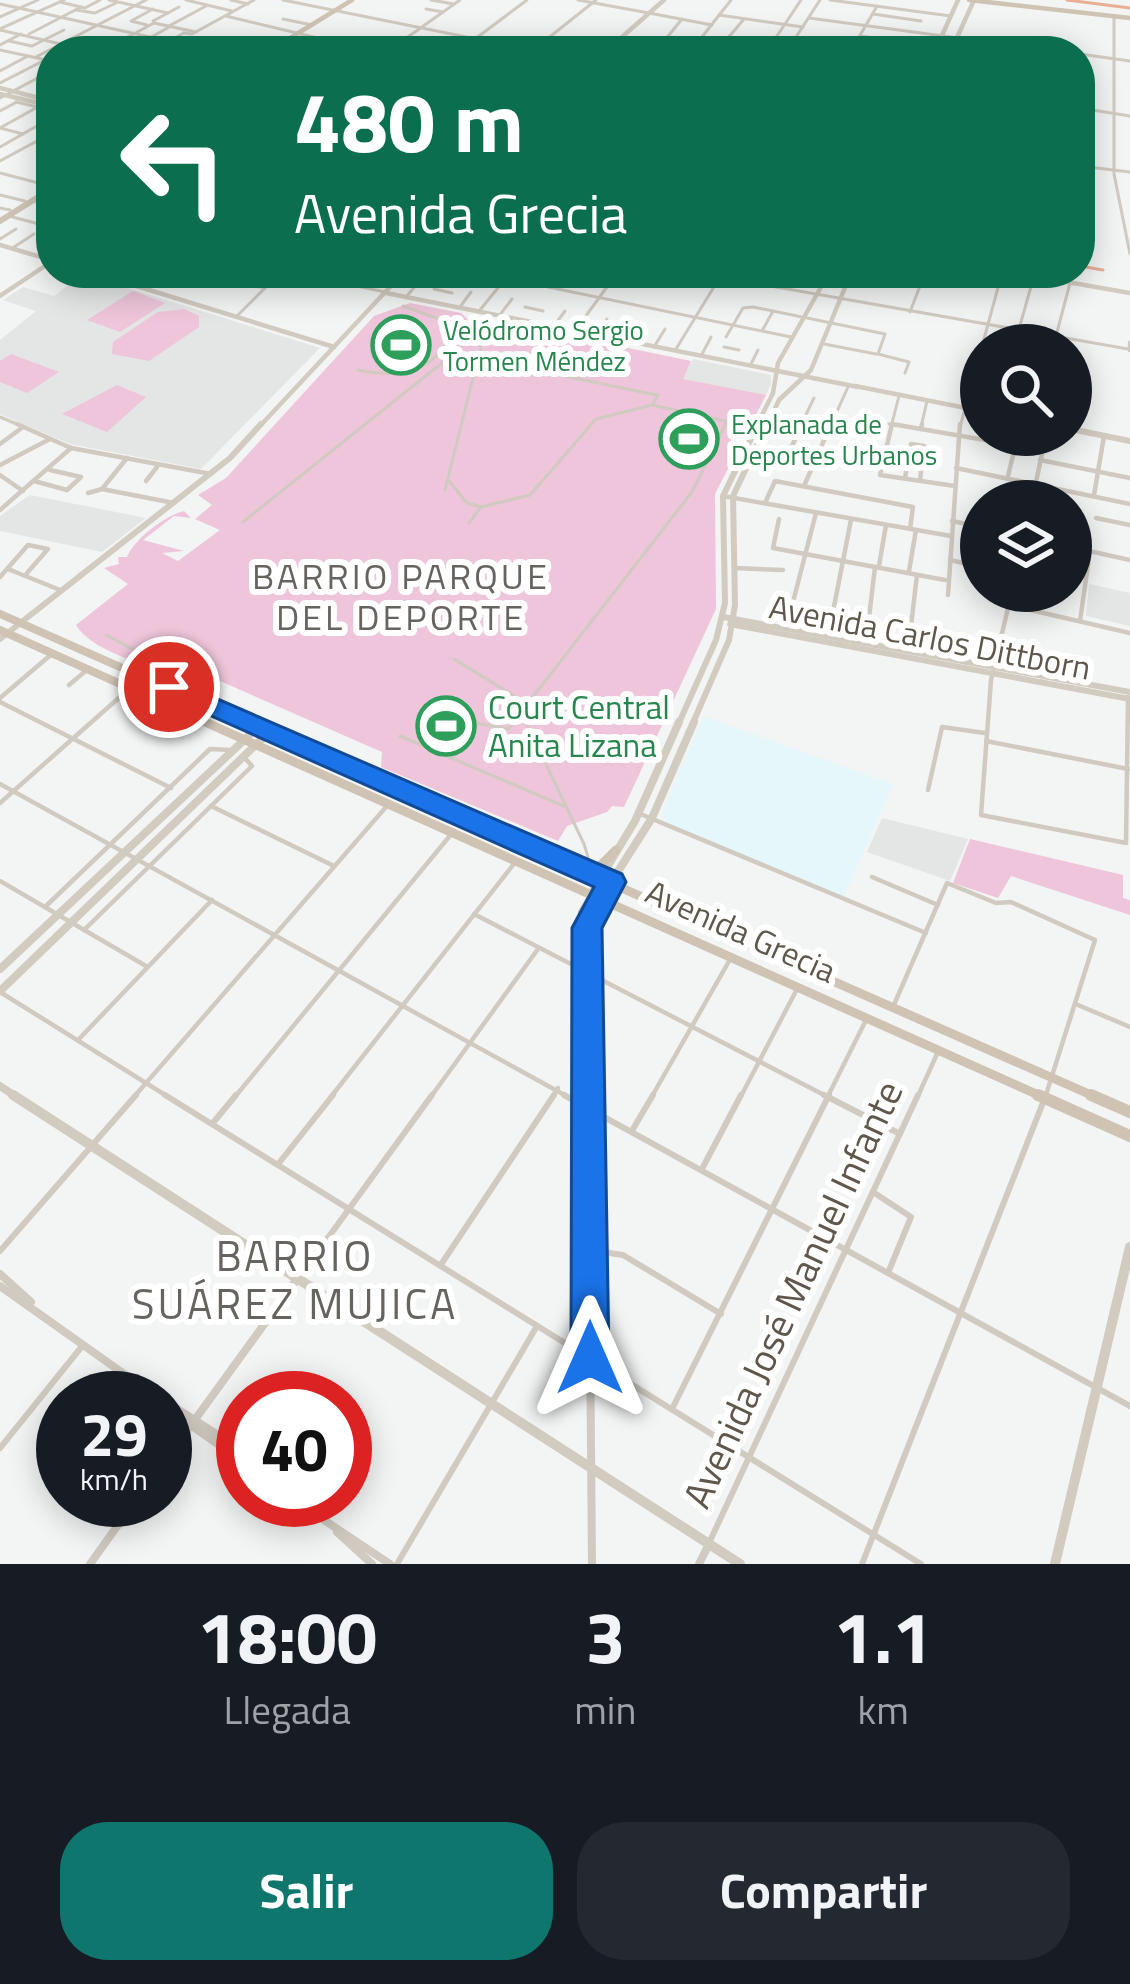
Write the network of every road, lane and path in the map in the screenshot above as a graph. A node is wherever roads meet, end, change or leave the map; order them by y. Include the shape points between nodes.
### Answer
1 (13, 0) edge
2 (38, 0) edge
3 (100, 0) edge
4 (110, 0) edge
5 (146, 0) edge
6 (186, 0) edge
7 (231, 0) edge
8 (254, 0) edge
9 (283, 0) edge
10 (354, 0) edge
11 (431, 0) edge
12 (460, 0) edge
13 (527, 0) edge
14 (578, 0) edge
15 (664, 0) edge
16 (731, 0) edge
17 (801, 0) edge
18 (820, 0) edge
19 (830, 0) edge
20 (958, 0) edge
21 (972, 0) edge
22 (1041, 0) edge
23 (62, 1) edge
24 (120, 1) edge
25 (594, 1) edge
26 (863, 2) edge
27 (200, 3) junction
28 (248, 4) junction
29 (454, 4) junction
30 (1, 5) edge
31 (135, 6) junction
32 (178, 6) junction
33 (206, 6) junction
34 (877, 6) junction
35 (19, 8) junction
36 (81, 8) junction
37 (1040, 8) junction
38 (153, 9) junction
39 (190, 9) junction
40 (426, 9) dead end
41 (197, 10) junction
42 (234, 11) junction
43 (337, 11) junction
44 (37, 12) junction
45 (168, 13) junction
46 (442, 13) junction
47 (649, 13) junction
48 (927, 13) junction
49 (872, 14) junction
50 (226, 16) junction
51 (719, 16) junction
52 (951, 16) junction
53 (60, 17) junction
54 (1114, 17) junction
55 (809, 18) junction
56 (1130, 18) edge
57 (283, 19) dead end
58 (682, 19) junction
59 (744, 19) junction
60 (921, 21) junction
61 (0, 24) edge
62 (148, 25) junction
63 (312, 25) junction
64 (712, 25) junction
65 (784, 25) junction
66 (46, 26) junction
67 (97, 26) junction
68 (171, 26) junction
69 (866, 26) junction
70 (803, 27) junction
71 (421, 28) junction
72 (186, 32) junction
73 (302, 32) junction
74 (914, 32) junction
75 (851, 33) dead end
76 (134, 34) junction
77 (23, 35) junction
78 (860, 35) junction
79 (52, 36) edge
80 (77, 36) edge
81 (130, 36) edge
82 (142, 36) edge
83 (154, 36) edge
84 (178, 36) edge
85 (296, 36) edge
86 (317, 36) edge
87 (410, 36) edge
88 (461, 36) edge
89 (480, 36) edge
90 (552, 36) edge
91 (623, 36) edge
92 (668, 36) edge
93 (703, 36) edge
94 (730, 36) edge
95 (776, 36) edge
96 (797, 36) edge
97 (866, 36) edge
98 (912, 36) edge
99 (942, 36) joint
100 (958, 36) edge
101 (36, 38) edge
102 (9, 40) junction
103 (36, 44) edge
104 (0, 48) edge
105 (28, 56) junction
106 (1095, 56) edge
107 (36, 58) edge
108 (1114, 59) junction
109 (1130, 61) edge
110 (0, 62) edge
111 (12, 64) junction
112 (36, 68) edge
113 (0, 70) edge
114 (36, 79) edge
115 (13, 91) junction
116 (1, 92) edge
117 (36, 100) edge
118 (19, 101) junction
119 (36, 103) edge
120 (36, 110) edge
121 (0, 111) edge
122 (1095, 111) edge
123 (1115, 114) junction
124 (1130, 116) edge
125 (36, 126) edge
126 (0, 128) edge
127 (22, 134) junction
128 (36, 142) edge
129 (0, 147) edge
130 (0, 161) edge
131 (1095, 168) edge
132 (1116, 171) junction
133 (1130, 172) edge
134 (0, 173) edge
135 (36, 183) edge
136 (0, 195) edge
137 (36, 196) edge
138 (28, 201) junction
139 (36, 202) edge
140 (4, 214) edge
141 (36, 224) edge
142 (16, 229) dead end
143 (34, 234) dead end
144 (0, 242) edge
145 (11, 249) junction
146 (1130, 254) edge
147 (36, 256) edge
148 (36, 271) edge
149 (1095, 287) edge
150 (144, 288) edge
151 (265, 288) edge
152 (366, 288) edge
153 (389, 288) edge
154 (414, 288) edge
155 (498, 288) edge
156 (560, 288) edge
157 (605, 288) edge
158 (714, 288) edge
159 (773, 288) edge
160 (822, 288) edge
161 (844, 288) edge
162 (919, 288) edge
163 (997, 288) edge
164 (1031, 288) edge
165 (1069, 288) edge
166 (434, 289) dead end
167 (441, 291) junction
168 (385, 292) junction
169 (452, 292) dead end
170 (471, 292) dead end
171 (1130, 293) edge
172 (0, 296) edge
173 (818, 296) junction
174 (406, 297) junction
175 (599, 297) junction
176 (512, 299) dead end
177 (838, 301) junction
178 (432, 302) junction
179 (404, 306) dead end
180 (459, 308) junction
181 (525, 308) dead end
182 (536, 310) junction
183 (544, 311) dead end
184 (565, 311) dead end
185 (773, 311) junction
186 (910, 311) junction
187 (479, 312) junction
188 (236, 316) junction
189 (499, 316) junction
190 (696, 317) junction
191 (804, 317) junction
192 (608, 319) dead end
193 (528, 322) junction
194 (830, 322) junction
195 (986, 323) junction
196 (992, 324) edge
197 (1020, 324) edge
198 (1059, 324) edge
199 (734, 325) junction
200 (554, 327) junction
201 (665, 329) dead end
202 (758, 330) junction
203 (575, 331) junction
204 (596, 335) junction
205 (711, 337) dead end
206 (791, 337) junction
207 (726, 338) dead end
208 (748, 341) dead end
209 (1092, 341) edge
210 (824, 344) junction
211 (334, 347) junction
212 (654, 347) junction
213 (1130, 347) edge
214 (739, 350) dead end
215 (758, 350) dead end
216 (675, 351) junction
217 (454, 353) junction
218 (879, 355) junction
219 (700, 356) junction
220 (477, 358) junction
221 (724, 361) junction
222 (752, 364) junction
223 (875, 368) dead end
224 (358, 370) dead end
225 (776, 370) junction
226 (366, 372) junction
227 (905, 373) dead end
228 (806, 377) junction
229 (361, 378) dead end
230 (818, 381) junction
231 (796, 385) junction
232 (848, 387) junction
233 (858, 387) junction
234 (899, 395) junction
235 (814, 398) dead end
236 (927, 400) junction
237 (652, 405) junction
238 (960, 407) edge
239 (0, 417) edge
240 (960, 420) edge
241 (728, 422) junction
242 (889, 424) junction
243 (743, 425) dead end
244 (23, 428) junction
245 (921, 429) junction
246 (1092, 433) edge
247 (959, 434) junction
248 (1104, 436) junction
249 (50, 439) junction
250 (1130, 441) edge
251 (0, 444) edge
252 (71, 448) junction
253 (753, 454) junction
254 (1014, 456) edge
255 (1041, 456) edge
256 (127, 458) junction
257 (1040, 460) junction
258 (785, 461) junction
259 (159, 464) junction
260 (0, 465) edge
261 (813, 467) junction
262 (956, 468) junction
263 (48, 469) junction
264 (1098, 472) junction
265 (211, 474) junction
266 (0, 475) edge
267 (905, 478) junction
268 (1130, 478) edge
269 (448, 479) junction
270 (1009, 479) junction
271 (920, 480) junction
272 (1014, 480) edge
273 (1034, 480) edge
274 (34, 481) junction
275 (146, 481) dead end
276 (955, 486) junction
277 (804, 487) junction
278 (102, 489) junction
279 (445, 490) dead end
280 (23, 491) junction
281 (88, 494) dead end
282 (1094, 496) joint
283 (728, 497) junction
284 (1113, 500) junction
285 (174, 502) junction
286 (765, 504) junction
287 (1130, 504) edge
288 (481, 507) junction
289 (0, 510) edge
290 (816, 513) junction
291 (1096, 518) dead end
292 (778, 519) dead end
293 (852, 519) junction
294 (952, 520) junction
295 (1110, 520) junction
296 (243, 522) dead end
297 (960, 522) edge
298 (469, 523) dead end
299 (886, 525) junction
300 (1130, 525) edge
301 (913, 529) junction
302 (951, 536) junction
303 (728, 538) junction
304 (1092, 551) edge
305 (806, 554) junction
306 (950, 560) junction
307 (1130, 560) edge
308 (840, 561) junction
309 (960, 563) edge
310 (8, 568) junction
311 (734, 568) junction
312 (877, 568) junction
313 (783, 570) dead end
314 (27, 573) junction
315 (909, 573) junction
316 (917, 575) junction
317 (0, 577) edge
318 (945, 580) junction
319 (57, 592) junction
320 (948, 595) dead end
321 (735, 605) junction
322 (1008, 612) edge
323 (1040, 612) edge
324 (1081, 612) edge
325 (0, 614) edge
326 (723, 620) junction
327 (1080, 621) junction
328 (19, 622) junction
329 (734, 622) junction
330 (755, 626) junction
331 (786, 629) junction
332 (2, 633) edge
333 (1130, 633) edge
334 (106, 635) dead end
335 (828, 637) junction
336 (729, 640) junction
337 (866, 644) junction
338 (909, 652) junction
339 (53, 653) junction
340 (142, 654) dead end
341 (454, 659) dead end
342 (706, 663) junction
343 (718, 666) junction
344 (88, 669) junction
345 (996, 670) junction
346 (69, 685) dead end
347 (130, 688) junction
348 (1129, 695) edge
349 (0, 700) edge
350 (520, 712) junction
351 (475, 723) dead end
352 (265, 729) junction
353 (400, 736) dead end
354 (243, 737) junction
355 (986, 737) junction
356 (73, 739) junction
357 (230, 750) junction
358 (254, 750) junction
359 (1128, 769) edge
360 (0, 784) edge
361 (171, 788) junction
362 (928, 790) dead end
363 (13, 792) junction
364 (0, 803) edge
365 (389, 803) junction
366 (211, 806) junction
367 (567, 808) junction
368 (638, 813) junction
369 (652, 818) junction
370 (631, 828) junction
371 (453, 832) junction
372 (644, 832) junction
373 (1129, 838) edge
374 (111, 845) junction
375 (616, 850) junction
376 (123, 851) junction
377 (137, 859) junction
378 (517, 860) junction
379 (149, 866) junction
380 (334, 866) junction
381 (582, 869) junction
382 (872, 877) dead end
383 (606, 880) junction
384 (0, 881) edge
385 (596, 896) junction
386 (212, 900) junction
387 (938, 905) junction
388 (45, 907) junction
389 (57, 914) junction
390 (474, 914) junction
391 (71, 922) junction
392 (84, 930) junction
393 (926, 933) junction
394 (275, 934) junction
395 (540, 947) junction
396 (732, 956) junction
397 (148, 967) junction
398 (0, 969) edge
399 (340, 969) junction
400 (587, 971) junction
401 (799, 986) junction
402 (0, 991) edge
403 (404, 1004) junction
404 (1078, 1005) junction
405 (893, 1007) junction
406 (867, 1017) junction
407 (692, 1027) junction
408 (1130, 1027) edge
409 (78, 1040) junction
410 (471, 1041) junction
411 (939, 1049) junction
412 (759, 1061) junction
413 (1053, 1077) junction
414 (146, 1082) junction
415 (0, 1086) edge
416 (558, 1088) junction
417 (1046, 1095) junction
418 (829, 1097) junction
419 (588, 1105) junction
420 (1130, 1112) edge
421 (212, 1124) junction
422 (633, 1130) junction
423 (900, 1134) junction
424 (1130, 1136) edge
425 (92, 1145) junction
426 (278, 1164) junction
427 (702, 1169) junction
428 (873, 1192) junction
429 (349, 1208) junction
430 (775, 1209) junction
431 (1130, 1247) edge
432 (589, 1250) junction
433 (846, 1250) junction
434 (0, 1251) edge
435 (440, 1265) junction
436 (888, 1273) junction
437 (0, 1274) edge
438 (298, 1279) junction
439 (0, 1286) edge
440 (33, 1305) junction
441 (1115, 1311) junction
442 (961, 1313) junction
443 (721, 1314) junction
444 (1130, 1317) edge
445 (538, 1325) junction
446 (85, 1342) junction
447 (590, 1358) junction
448 (123, 1371) edge
449 (1097, 1388) junction
450 (491, 1404) junction
451 (1130, 1406) edge
452 (672, 1409) junction
453 (192, 1423) joint
454 (216, 1442) edge
455 (0, 1448) edge
456 (749, 1457) junction
457 (590, 1467) junction
458 (117, 1527) edge
459 (331, 1527) edge
460 (335, 1530) junction
461 (873, 1534) junction
462 (709, 1544) junction
463 (90, 1564) edge
464 (372, 1564) edge
465 (393, 1564) edge
466 (592, 1564) edge
467 (699, 1564) edge
468 (740, 1564) edge
469 (862, 1564) edge
470 (921, 1564) edge
471 (1055, 1564) edge

1 - 30 street
2 - 35 street
3 - 36 street
4 - 24 street
5 - 31 street
6 - 27 street
6 - 32 street
7 - 28 street
8 - 28 street
9 - 43 street
10 - 43 main road
11 - 29 street
12 - 29 street
13 - 89 street
14 - 25 street
15 - 47 main road
16 - 51 street
17 - 65 street
18 - 55 street
19 - 26 street
20 - 52 main road
21 - 37 main road
21 - 100 main road
22 - 37 street
23 - 36 street
23 - 44 street
24 - 31 street
24 - 36 street via 95,14
25 - 47 street
25 - 90 street
26 - 34 street
27 - 33 street
27 - 39 street
28 - 42 street
29 - 46 street
30 - 35 street
31 - 38 street
31 - 67 street
32 - 39 street
32 - 45 street
33 - 41 street
33 - 42 street
34 - 48 street
34 - 49 street
35 - 44 street
35 - 61 street
36 - 53 street
37 - 54 main road
38 - 45 street
38 - 62 street via 130,21
39 - 41 street
40 - 46 street
41 - 68 street
42 - 50 street
43 - 63 main road
43 - 71 street
43 - 73 main road
44 - 53 street
44 - 61 street
45 - 62 street
46 - 71 street
47 - 58 street
47 - 91 main road
48 - 52 street
48 - 60 street
49 - 60 street
49 - 69 street
50 - 72 street
50 - 73 street
51 - 59 street
51 - 64 street
52 - 99 main road
53 - 66 street
53 - 67 street
54 - 56 main road
54 - 108 street
55 - 69 street
55 - 70 street
57 - 63 street
58 - 64 street
58 - 92 street
59 - 65 street
59 - 94 street
60 - 74 street
61 - 77 street
62 - 68 street
62 - 76 street
63 - 73 main road
64 - 93 street
65 - 70 street
65 - 95 street
66 - 77 street
66 - 79 street via 64,30
67 - 76 street
67 - 80 street
68 - 72 street
68 - 83 street
69 - 74 street
69 - 78 street
70 - 96 street
71 - 87 street
71 - 88 street
72 - 84 street
73 - 85 main road
73 - 86 street
74 - 98 street
74 - 99 street
75 - 78 street
76 - 81 street
76 - 82 street
77 - 101 street
77 - 102 street
78 - 97 street
102 - 103 street
102 - 104 street
104 - 105 street
105 - 107 street
105 - 111 street
106 - 108 street
108 - 109 street
108 - 123 street
110 - 111 street
111 - 113 street
112 - 116 street
114 - 115 street
115 - 116 main road
115 - 117 main road
116 - 118 main road
118 - 119 main road
118 - 121 street
120 - 126 street
122 - 123 street
123 - 124 street
123 - 132 street
125 - 127 street
126 - 127 street
127 - 129 street
128 - 130 street
131 - 132 street
132 - 133 street
132 - 146 street via 1120,233
134 - 135 street
136 - 138 street
137 - 138 main road
138 - 139 street
138 - 140 main road
140 - 141 street
142 - 144 street
143 - 145 street
144 - 145 street
145 - 147 street
148 - 172 street
149 - 171 main road
150 - 188 street
151 - 188 street
152 - 168 street
153 - 168 main road
154 - 174 street
155 - 187 street
156 - 175 street
157 - 175 street
158 - 190 street
159 - 173 street
160 - 173 main road
161 - 177 main road
162 - 186 street
163 - 195 street
164 - 197 street
165 - 198 street
166 - 167 street
167 - 169 street
167 - 178 street
168 - 174 main road
168 - 211 main road
170 - 180 street
173 - 177 street
173 - 191 main road
174 - 178 main road
175 - 190 street
175 - 203 street
176 - 189 street
177 - 186 street
177 - 194 main road
178 - 180 main road
179 - 226 street via 440,317 449,342 409,371
180 - 187 main road
181 - 182 street
182 - 183 street
182 - 193 street
184 - 200 street
185 - 191 street
185 - 199 street via 744,307
185 - 202 street
186 - 195 street
187 - 189 main road
188 - 211 street
189 - 193 main road
190 - 199 street
190 - 216 street
191 - 194 street
191 - 206 main road
192 - 204 street
193 - 200 main road
194 - 210 main road
194 - 218 street via 886,334
195 - 196 street
199 - 202 street
199 - 207 street
200 - 203 main road
201 - 212 street
202 - 206 street
202 - 208 street
203 - 204 main road
204 - 212 main road
205 - 219 street
206 - 225 main road
209 - 213 street
210 - 218 street
210 - 228 main road
211 - 265 main road
212 - 216 main road
214 - 221 street via 727,347
215 - 222 street
216 - 219 main road
217 - 220 street
217 - 220 street via 487,319
217 - 296 street
218 - 223 street
218 - 227 street via 909,362
219 - 221 main road
220 - 237 street via 658,395
220 - 269 street
221 - 222 main road
221 - 225 main road
222 - 225 main road
224 - 226 street
225 - 228 main road
225 - 228 main road
225 - 283 main road
226 - 229 street
228 - 230 main road
228 - 231 main road
228 - 233 main road
230 - 231 main road
230 - 232 main road
231 - 253 main road via 779,400
232 - 233 main road
232 - 261 street
233 - 234 main road
234 - 236 main road
234 - 242 street
235 - 258 street
236 - 238 main road
236 - 245 street
237 - 241 street
237 - 288 street via 596,419 530,495
239 - 244 street
240 - 247 street
241 - 243 street
241 - 350 street via 692,492
242 - 245 street
242 - 267 street via 880,475
244 - 249 street
244 - 251 street
245 - 247 street
246 - 248 main road
247 - 262 street
248 - 250 main road
248 - 264 street
249 - 252 street
249 - 260 street
252 - 256 street
252 - 263 street
253 - 258 street
253 - 283 main road
254 - 270 street
255 - 257 street
256 - 259 street
256 - 278 street
257 - 264 street
257 - 273 street
258 - 261 street
259 - 265 street
259 - 275 street
261 - 277 street
262 - 270 street
262 - 276 street
263 - 274 street
263 - 274 street via 81,476 67,490
264 - 268 street
264 - 282 street
265 - 285 main road
266 - 280 street
267 - 271 street
267 - 271 street via 911,444 924,446
269 - 279 street
269 - 288 street
270 - 272 street
271 - 276 street
274 - 280 street
276 - 294 street
277 - 286 street via 776,481
277 - 301 street via 913,507
278 - 281 street
278 - 285 street
280 - 289 street
282 - 284 street
283 - 286 street
283 - 303 main road
284 - 287 street
284 - 295 street
285 - 319 main road
286 - 290 street
288 - 298 street
290 - 293 street
290 - 305 street
291 - 295 street
292 - 305 street via 773,548
293 - 299 street
293 - 308 street
294 - 297 street
294 - 302 street
295 - 300 street
299 - 301 street
299 - 312 street
301 - 302 street
301 - 315 street
302 - 306 street
303 - 311 main road
303 - 326 main road
304 - 307 street
305 - 308 street
305 - 331 street
306 - 309 street
306 - 318 street
308 - 312 street
308 - 335 street
310 - 314 street
310 - 314 street via 28,544 48,549
310 - 317 street
311 - 313 street
311 - 321 main road
312 - 315 street
312 - 337 street
314 - 319 street
315 - 316 street
316 - 318 street
316 - 338 street
318 - 320 street
319 - 328 main road
321 - 329 main road
321 - 330 main road
322 - 345 street
323 - 327 street
324 - 327 street
325 - 328 main road, Avenida Grecia
326 - 329 main road, Avenida Carlos Dittborn
326 - 342 main road
327 - 333 street
328 - 332 main road
328 - 352 main road, Avenida Grecia
329 - 330 main road, Avenida Carlos Dittborn
329 - 336 main road
330 - 331 main road, Avenida Carlos Dittborn
330 - 336 main road
330 - 345 main road, Avenida Carlos Dittborn
331 - 335 main road, Avenida Carlos Dittborn
332 - 339 main road, Avenida Grecia
334 - 340 street
335 - 337 main road, Avenida Carlos Dittborn
336 - 343 main road
337 - 338 main road, Avenida Carlos Dittborn
338 - 345 main road, Avenida Carlos Dittborn
339 - 344 main road, Avenida Grecia
339 - 349 street
341 - 350 street via 513,695
342 - 343 main road
342 - 368 main road
343 - 369 main road
344 - 346 street
344 - 347 main road, Avenida Grecia
345 - 348 main road, Avenida Carlos Dittborn
345 - 355 street
347 - 354 main road, Avenida Grecia
347 - 356 street
348 - 359 street
349 - 356 street
350 - 351 street via 508,729
350 - 367 street
352 - 354 main road
352 - 358 main road
352 - 381 main road, Avenida Grecia
353 - 367 street
354 - 357 main road
354 - 358 main road, Avenida Grecia
355 - 359 street
355 - 362 street via 942,728
355 - 373 street via 985,817 1119,844
356 - 361 street
356 - 363 street
357 - 361 street via 210,749
357 - 376 main road
358 - 365 main road, Avenida Grecia
358 - 366 street via 253,765
358 - 377 main road
359 - 373 street
360 - 363 street
361 - 374 street
363 - 364 street
363 - 374 street
365 - 371 main road, Avenida Grecia
365 - 380 street
366 - 379 street
366 - 380 street
367 - 381 street via 588,857
368 - 369 street
368 - 370 main road
369 - 372 main road
369 - 393 street
370 - 372 main road
370 - 375 main road
371 - 378 main road, Avenida Grecia
371 - 399 street
372 - 383 main road
374 - 376 street
374 - 388 street
375 - 381 main road via 598,867
375 - 383 main road
376 - 377 street
376 - 389 main road
377 - 379 street
377 - 391 main road
378 - 385 main road, Avenida Grecia
378 - 390 street
379 - 386 street
379 - 392 street
380 - 394 street
381 - 383 main road, Avenida Grecia
382 - 387 street
383 - 385 main road
383 - 405 main road, Avenida Grecia
384 - 388 street
385 - 396 main road, Avenida Grecia
385 - 400 street
386 - 394 street
386 - 397 street
387 - 393 street
387 - 404 street via 947,883 1090,934 1096,947
388 - 389 street
389 - 391 street
389 - 398 main road
390 - 395 street
390 - 403 street
391 - 392 street
391 - 402 main road
392 - 397 street
393 - 405 street
394 - 399 street
394 - 414 street
395 - 400 street
395 - 410 street
396 - 401 main road, Avenida Grecia
396 - 407 street
397 - 409 street
399 - 403 street
399 - 421 street
400 - 407 street
400 - 419 street
401 - 406 main road, Avenida Grecia
401 - 412 street
402 - 409 street
403 - 410 street
403 - 426 street
404 - 408 street
404 - 413 street
405 - 413 main road, Avenida Grecia
406 - 411 main road, Avenida Grecia
406 - 418 street
407 - 412 street
407 - 422 street
409 - 414 street
410 - 416 street
410 - 429 street
411 - 417 main road, Avenida Grecia
411 - 423 street, Avenida José Manuel Infante
412 - 418 street
412 - 427 street
413 - 417 street
413 - 420 main road, Avenida Grecia
414 - 421 street
414 - 425 street
415 - 425 main road
416 - 419 street
416 - 435 street
417 - 424 main road, Avenida Grecia
417 - 442 street
418 - 423 street
418 - 430 street
419 - 422 street
419 - 432 street
421 - 426 street
422 - 427 street
423 - 428 street, Avenida José Manuel Infante
425 - 434 street
425 - 438 main road
426 - 429 street
427 - 430 street
428 - 433 street, Avenida José Manuel Infante
428 - 436 street via 911,1217
429 - 435 street
429 - 438 street
430 - 433 street
430 - 443 street
431 - 441 main road
432 - 443 street via 623,1256
432 - 447 street
433 - 436 street
433 - 456 street, Avenida José Manuel Infante
435 - 445 street
436 - 442 street
437 - 440 street
438 - 450 main road
438 - 453 street
439 - 440 street
440 - 446 street
441 - 444 street
441 - 449 main road
442 - 449 street
442 - 461 street
443 - 452 street
445 - 447 street
445 - 450 street
446 - 448 street
446 - 455 street
447 - 452 street
447 - 457 street
449 - 451 street
449 - 471 main road
450 - 457 main road
450 - 465 street
452 - 456 street
453 - 454 street
456 - 461 street
456 - 462 street, Avenida José Manuel Infante
457 - 462 main road
457 - 466 street
458 - 463 street
459 - 460 street
460 - 464 street
460 - 465 street
461 - 469 street
461 - 470 street
462 - 467 street, Avenida José Manuel Infante
462 - 468 main road

